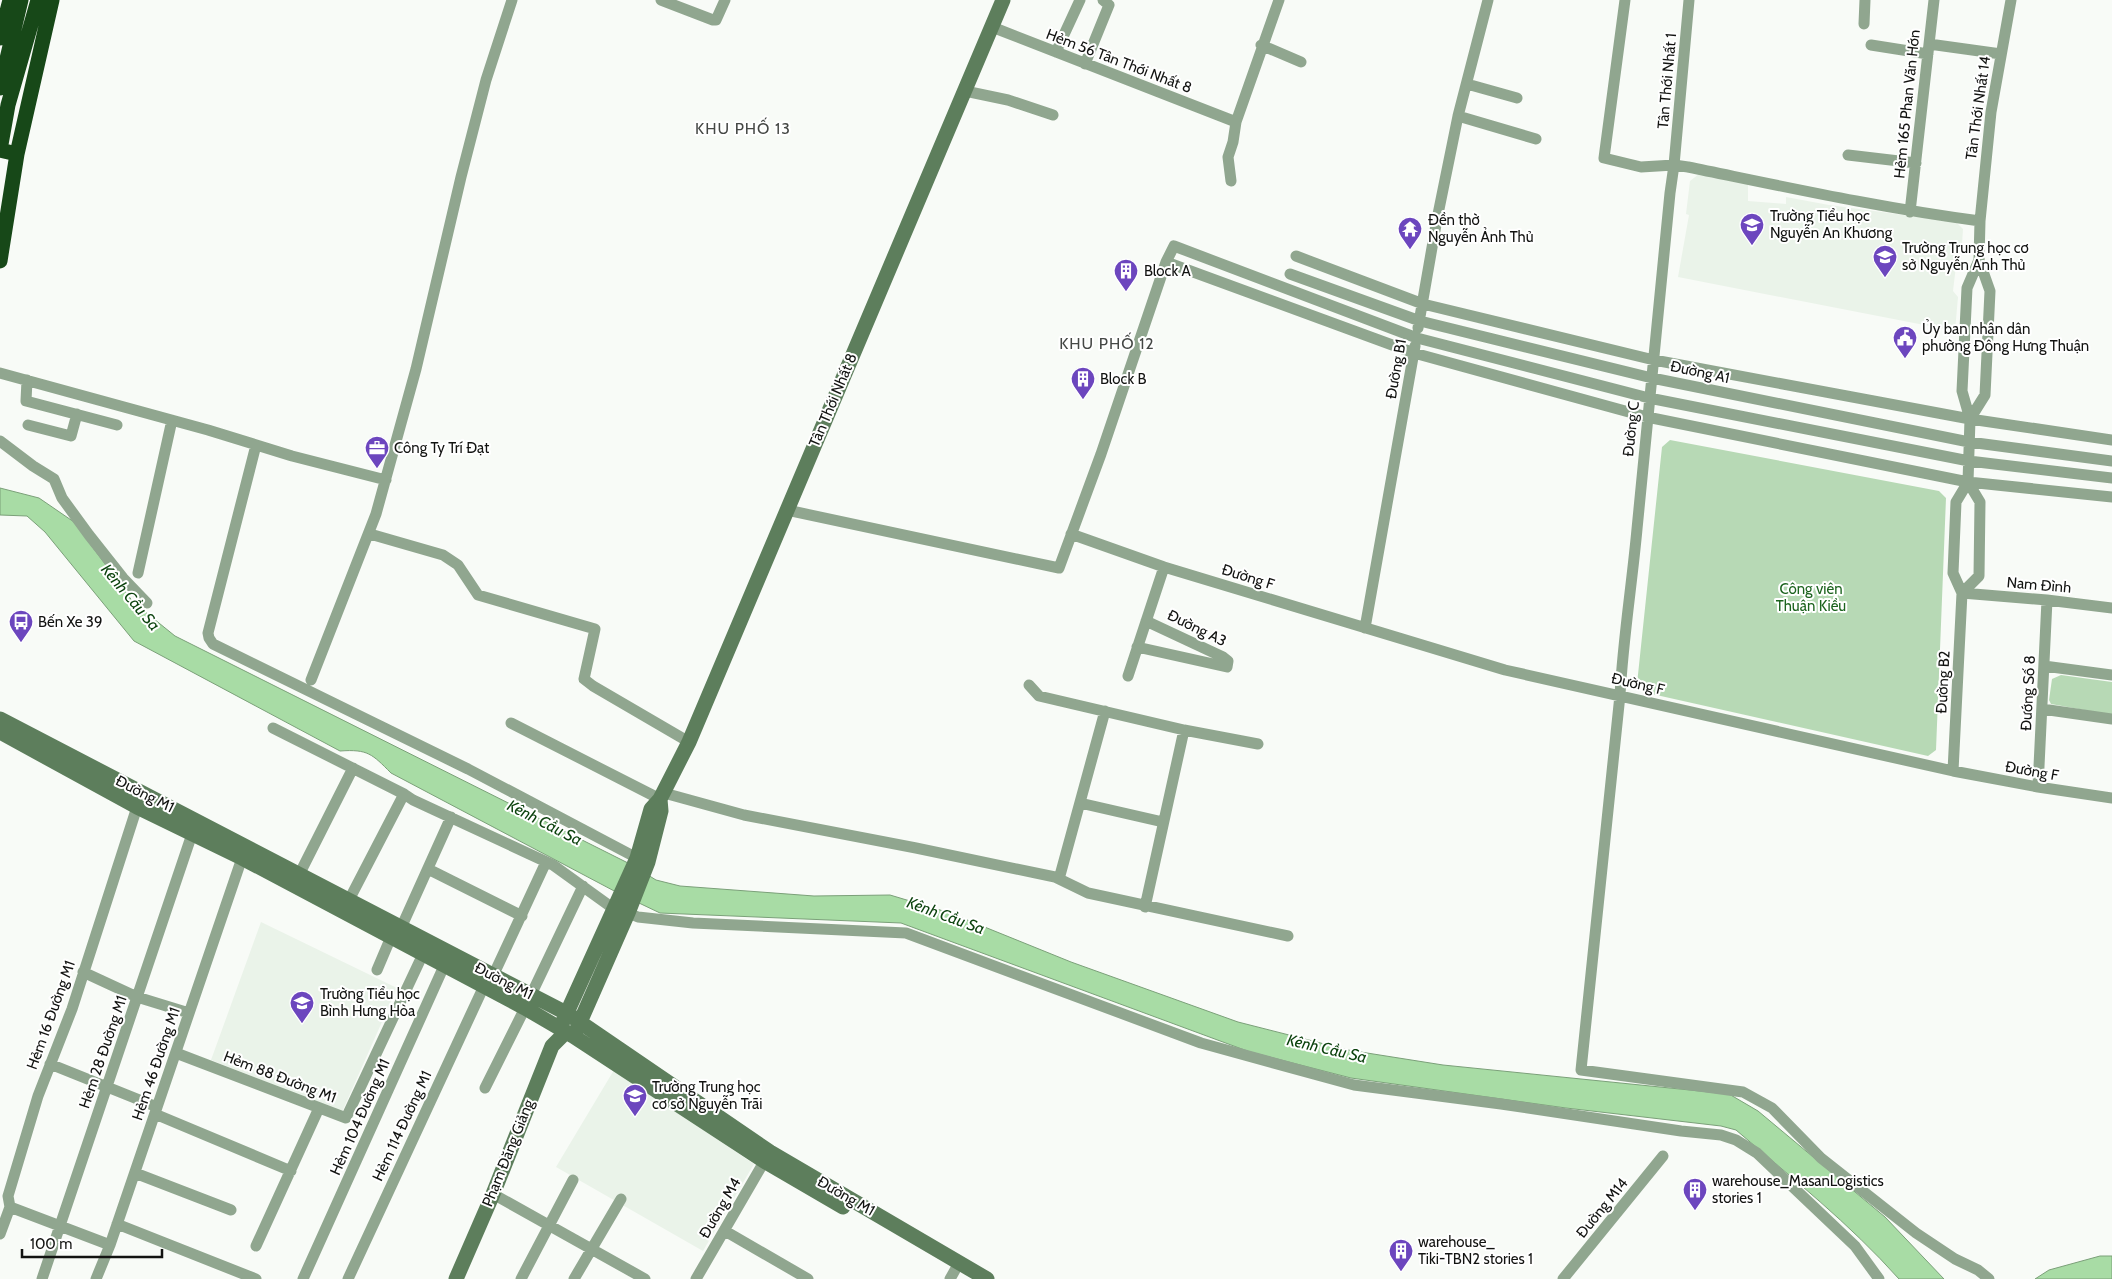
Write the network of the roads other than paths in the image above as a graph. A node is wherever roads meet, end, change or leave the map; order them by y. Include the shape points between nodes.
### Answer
1 (10, 0) edge
2 (21, 0) edge
3 (38, 0) edge
4 (52, 0) edge
5 (512, 0) edge
6 (661, 0) edge
7 (725, 0) edge
8 (1004, 0) edge
9 (1080, 0) edge
10 (1103, 0) edge
11 (1279, 0) edge
12 (1488, 0) edge
13 (1625, 0) edge
14 (1689, 0) edge
15 (1865, 0) edge
16 (1934, 0) edge
17 (2011, 0) edge
18 (1864, 24) dead end
19 (992, 27) junction
20 (0, 38) edge
21 (1261, 45) junction
22 (1871, 46) dead end
23 (1929, 49) junction
24 (1056, 52) junction
25 (2001, 54) junction
26 (1301, 62) dead end
27 (1085, 64) junction
28 (1466, 84) junction
29 (0, 88) edge
30 (964, 91) junction
31 (1518, 98) dead end
32 (1053, 115) dead end
33 (1458, 116) junction
34 (1236, 122) junction
35 (1536, 140) dead end
36 (0, 150) edge
37 (17, 154) junction
38 (1848, 155) dead end
39 (1916, 163) junction
40 (1674, 166) junction
41 (1231, 181) dead end
42 (1910, 212) junction
43 (1980, 221) junction
44 (1296, 256) dead end
45 (1979, 260) junction
46 (0, 261) edge
47 (1166, 262) junction
48 (1290, 274) dead end
49 (1422, 304) junction
50 (1420, 321) junction
51 (1416, 338) junction
52 (1414, 353) junction
53 (1654, 360) junction
54 (0, 373) edge
55 (1652, 378) junction
56 (27, 380) junction
57 (1649, 398) junction
58 (77, 414) junction
59 (1647, 417) junction
60 (1970, 419) junction
61 (172, 420) junction
62 (117, 424) dead end
63 (28, 425) dead end
64 (2112, 440) edge
65 (0, 441) edge
66 (1969, 442) junction
67 (256, 445) junction
68 (1969, 461) junction
69 (2112, 461) edge
70 (2112, 478) edge
71 (386, 480) junction
72 (1968, 482) junction
73 (2112, 497) edge
74 (787, 510) junction
75 (370, 534) junction
76 (1071, 534) junction
77 (1164, 567) junction
78 (138, 573) dead end
79 (1962, 593) junction
80 (2047, 600) junction
81 (147, 603) dead end
82 (2112, 608) edge
83 (1146, 621) junction
84 (1365, 628) junction
85 (1137, 647) junction
86 (2044, 666) junction
87 (2112, 675) edge
88 (1128, 676) dead end
89 (311, 680) dead end
90 (1029, 685) dead end
91 (1620, 695) junction
92 (2042, 709) junction
93 (1105, 711) junction
94 (0, 719) edge
95 (2112, 719) edge
96 (511, 723) dead end
97 (273, 728) dead end
98 (1184, 730) junction
99 (0, 732) edge
100 (689, 742) junction
101 (1258, 744) dead end
102 (352, 768) junction
103 (1953, 772) junction
104 (2038, 787) junction
105 (404, 794) junction
106 (662, 796) junction
107 (2112, 798) edge
108 (1080, 803) junction
109 (137, 807) junction
110 (451, 817) junction
111 (1163, 822) junction
112 (194, 827) junction
113 (242, 858) junction
114 (642, 860) junction
115 (546, 862) junction
116 (428, 869) junction
117 (299, 874) junction
118 (1059, 879) junction
119 (583, 886) junction
120 (349, 900) junction
121 (1146, 907) junction
122 (621, 911) junction
123 (522, 916) junction
124 (396, 932) junction
125 (1288, 936) dead end
126 (423, 954) junction
127 (444, 966) junction
128 (377, 970) dead end
129 (83, 972) junction
130 (489, 981) junction
131 (137, 997) junction
132 (528, 1002) junction
133 (189, 1013) junction
134 (574, 1018) junction
135 (566, 1032) junction
136 (176, 1053) junction
137 (50, 1064) junction
138 (106, 1087) junction
139 (485, 1088) dead end
140 (319, 1108) junction
141 (156, 1110) junction
142 (767, 1156) junction
143 (1663, 1156) dead end
144 (291, 1171) junction
145 (135, 1172) junction
146 (572, 1180) dead end
147 (493, 1194) junction
148 (622, 1199) dead end
149 (10, 1208) junction
150 (231, 1210) dead end
151 (117, 1224) junction
152 (549, 1225) junction
153 (60, 1226) junction
154 (724, 1230) junction
155 (0, 1234) edge
156 (110, 1245) junction
157 (256, 1246) dead end
158 (591, 1249) junction
159 (954, 1271) edge
160 (42, 1279) edge
161 (96, 1279) edge
162 (256, 1279) edge
163 (303, 1279) edge
164 (348, 1279) edge
165 (456, 1279) edge
166 (521, 1279) edge
167 (574, 1279) edge
168 (644, 1279) edge
169 (696, 1279) edge
170 (808, 1279) edge
171 (968, 1279) edge
172 (987, 1279) edge
173 (1563, 1279) edge
174 (1879, 1279) edge
175 (1989, 1279) edge

1 - 20 highway
2 - 29 highway
3 - 36 highway via 8,105
4 - 37 highway
5 - 71 street via 486,80
6 - 7 street via 713,20 719,16
8 - 19 street, Tân Thới Nhất 8
9 - 24 street
10 - 27 street via 1110,5
11 - 21 street
12 - 28 street, Đường B1
13 - 40 street via 1604,158 1641,167
14 - 40 street, Tân Thới Nhất 1
15 - 18 street
16 - 23 street, Hẻm 165 Phan Văn Hớn
17 - 25 street, Tân Thới Nhất 14
19 - 24 street, Hẻm 56 Tân Thới Nhất 8
19 - 30 street, Tân Thới Nhất 8
21 - 26 street
21 - 34 street
22 - 23 street
23 - 25 street
23 - 39 street, Hẻm 165 Phan Văn Hớn
24 - 27 street, Hẻm 56 Tân Thới Nhất 8
25 - 43 street, Tân Thới Nhất 14 via 1991,112
27 - 34 street, Hẻm 56 Tân Thới Nhất 8
28 - 31 street
28 - 33 street, Đường B1
30 - 32 street via 1008,100
30 - 74 street, Tân Thới Nhất 8
33 - 35 street
33 - 49 street, Đường B1
34 - 41 street via 1234,142 1228,157
36 - 37 highway
37 - 46 highway
38 - 39 street
39 - 42 street, Hẻm 165 Phan Văn Hớn
40 - 42 street
40 - 53 street, Đường C
42 - 43 street
43 - 45 street, Đường B2
44 - 49 street, Đường A1
45 - 60 street, Đường B2 via 1967,288 1962,391
45 - 60 street, Đường B2 via 1990,291 1985,395
47 - 51 street via 1174,246
47 - 52 street
47 - 76 street
48 - 50 street, Đường A1
49 - 50 street, Đường B1
49 - 53 street, Đường A1
50 - 51 street, Đường B1
50 - 55 street, Đường A1
51 - 52 street, Đường B1
51 - 57 street
52 - 59 street
52 - 84 street, Đường B1
53 - 55 street, Đường C
53 - 60 street, Đường A1
54 - 56 street
55 - 57 street, Đường C
55 - 66 street, Đường A1
56 - 58 street via 26,401
56 - 61 street
57 - 59 street, Đường C
57 - 68 street
58 - 62 street
58 - 63 street via 71,436
59 - 72 street
59 - 91 street, Đường C
60 - 64 street, Đường A1
60 - 66 street, Đường B2
61 - 67 street
61 - 78 street
65 - 81 street via 54,479 62,498 89,536
66 - 68 street, Đường B2
66 - 69 street, Đường A1
67 - 71 street
67 - 114 street via 209,628 210,641
68 - 70 street
68 - 72 street, Đường B2
71 - 75 street
72 - 73 street
72 - 79 street, Đường B2 via 1956,502 1953,573
72 - 79 street via 1980,502 1979,576
74 - 76 street via 1059,568
74 - 100 street, Tân Thới Nhất 8
75 - 89 street
75 - 100 street via 443,554 458,565 478,595 595,629 584,679
76 - 77 street, Đường F
77 - 83 street
77 - 84 street, Đường F
79 - 80 street, Nam Đình
79 - 103 street, Đường B2
80 - 82 street, Nam Đình
80 - 86 street, Đướng Số 8
83 - 85 street
83 - 85 street, Đường A3 via 1223,657 1228,660 1227,668
84 - 91 street, Đường F via 1505,670
85 - 88 street
86 - 87 street
86 - 92 street, Đướng Số 8
90 - 93 street via 1039,696
91 - 103 street, Đường F
91 - 175 street, Đường C via 1581,1070 1743,1092 1772,1108 1821,1158 1916,1233
92 - 95 street
92 - 104 street, Đướng Số 8
93 - 98 street
93 - 108 street
94 - 112 street, Đường M1
96 - 106 street
97 - 102 street
98 - 101 street
98 - 111 street
99 - 109 street, Đường M1
100 - 106 street, Tân Thới Nhất 8
102 - 105 street
102 - 117 street
103 - 104 street, Đường F
104 - 107 street, Đường F
105 - 110 street
105 - 120 street
106 - 114 street, Tân Thới Nhất 8 via 651,809
106 - 118 street
108 - 111 street
108 - 118 street
109 - 112 street, Đường M1
109 - 129 street, Hẻm 16 Đường M1
110 - 115 street
110 - 116 street
111 - 121 street
112 - 113 street, Đường M1
112 - 117 street, Đường M1
112 - 131 street, Hẻm 28 Đường M1
113 - 124 street, Đường M1
113 - 133 street, Hẻm 46 Đường M1
114 - 122 street, Tân Thới Nhất 8
115 - 119 street
115 - 123 street, Hẻm 114 Đường M1
116 - 123 street
116 - 124 street
117 - 120 street, Đường M1
118 - 121 street via 1088,894
119 - 122 street
119 - 132 street
120 - 124 street, Đường M1
121 - 125 street
122 - 134 street, Phạm Đăng Giảng
122 - 174 street via 638,917 693,923 906,933 1201,1043 1354,1085 1721,1135 1757,1153 1855,1246
123 - 130 street, Hẻm 114 Đường M1
124 - 126 street, Đường M1
124 - 128 street
124 - 130 street, Đường M1
126 - 127 street, Đường M1
126 - 140 street, Hẻm 88 Đường M1 via 346,1118
127 - 130 street, Đường M1
127 - 163 street, Hẻm 104 Đường M1
129 - 131 street
129 - 137 street, Hẻm 16 Đường M1
130 - 132 street, Đường M1
130 - 164 street, Hẻm 114 Đường M1
131 - 133 street
131 - 138 street, Hẻm 28 Đường M1
132 - 134 street, Đường M1
132 - 135 street, Đường M1
132 - 139 street
133 - 136 street, Hẻm 46 Đường M1
134 - 135 street, Phạm Đăng Giảng
134 - 142 street, Đường M1
135 - 142 street, Đường M1
135 - 147 street, Phạm Đăng Giảng via 552,1046
136 - 140 street, Hẻm 88 Đường M1
136 - 141 street, Hẻm 46 Đường M1
137 - 138 street
137 - 149 street, Hẻm 16 Đường M1 via 8,1196
138 - 141 street
138 - 153 street, Hẻm 28 Đường M1
140 - 144 street
141 - 144 street
141 - 145 street, Hẻm 46 Đường M1
142 - 154 street, Đường M4
142 - 159 street, Đường M1
143 - 173 street, Đường M14
144 - 157 street
145 - 150 street
145 - 151 street, Hẻm 46 Đường M1
146 - 152 street
147 - 152 street
147 - 165 street, Phạm Đăng Giảng
148 - 158 street
149 - 153 street
149 - 155 street, Hẻm 16 Đường M1
151 - 156 street, Hẻm 46 Đường M1
151 - 162 street
152 - 158 street
152 - 166 street
153 - 156 street
153 - 160 street, Hẻm 28 Đường M1
154 - 169 street, Đường M4
154 - 170 street
156 - 161 street, Hẻm 46 Đường M1
158 - 167 street
158 - 168 street
159 - 171 street, Đường M1
159 - 172 street, Đường M1

